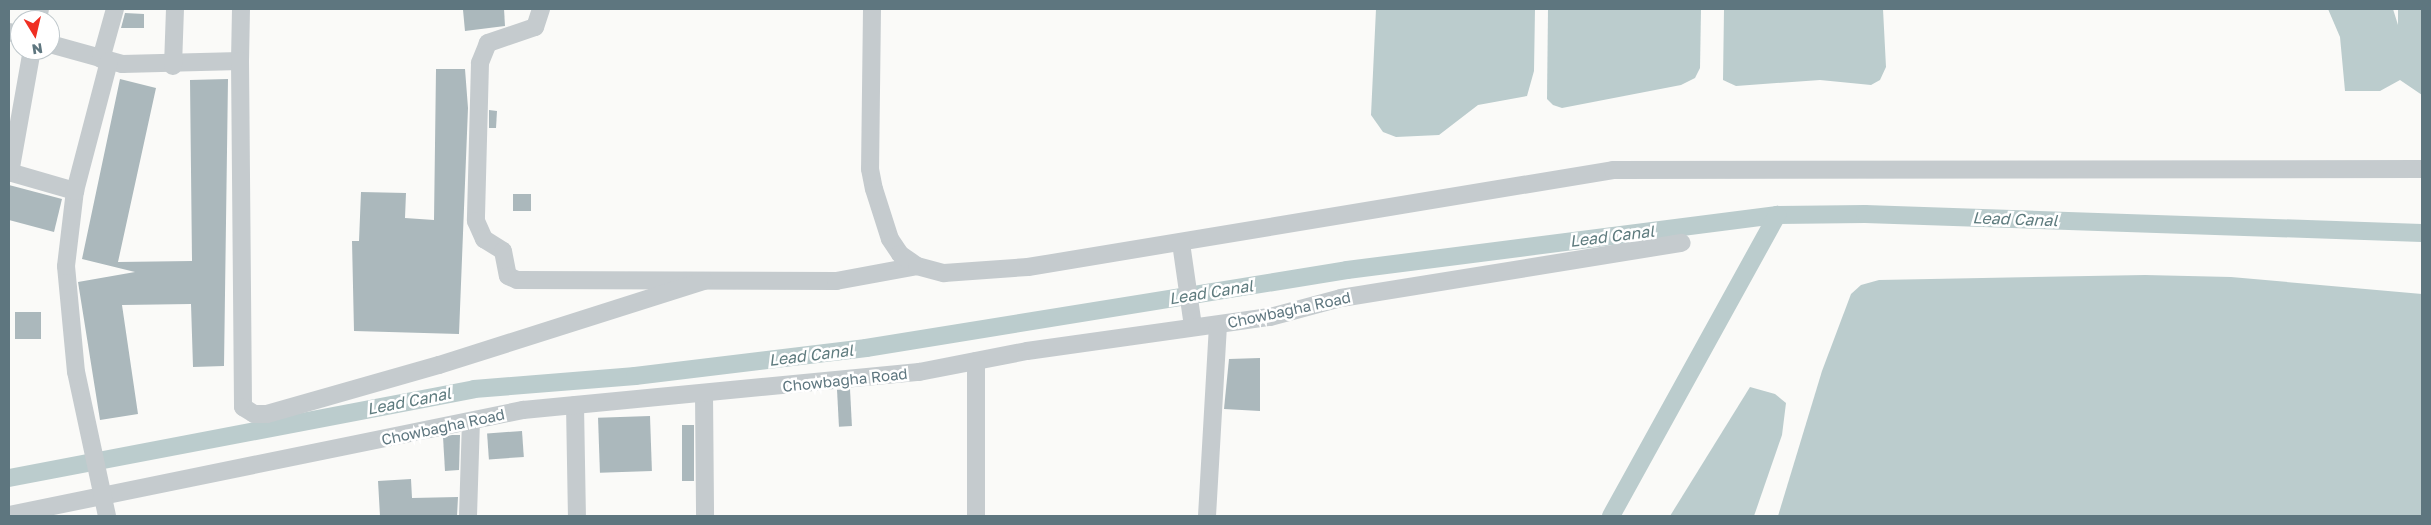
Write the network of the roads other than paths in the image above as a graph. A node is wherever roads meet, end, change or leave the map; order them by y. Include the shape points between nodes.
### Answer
1 (114, 9) edge
2 (175, 9) edge
3 (241, 9) edge
4 (541, 9) edge
5 (872, 9) edge
6 (60, 47) edge
7 (30, 60) edge
8 (105, 60) junction
9 (240, 62) junction
10 (174, 66) junction
11 (2422, 169) edge
12 (10, 172) edge
13 (75, 191) junction
14 (1682, 242) dead end
15 (1180, 243) junction
16 (917, 266) junction
17 (704, 281) junction
18 (1193, 326) junction
19 (1218, 326) junction
20 (976, 361) junction
21 (704, 394) junction
22 (575, 405) junction
23 (471, 423) junction
24 (103, 489) junction
25 (9, 514) edge
26 (107, 516) edge
27 (468, 516) edge
28 (577, 516) edge
29 (705, 516) edge
30 (976, 516) edge
31 (1207, 516) edge

1 - 8 street
2 - 10 street
3 - 9 street
4 - 17 street via 536,27 497,38 482,52 479,232 503,251 508,276 517,280
5 - 16 street via 870,169 890,239
6 - 8 street
7 - 12 street
8 - 10 street
8 - 13 street
9 - 10 street
9 - 17 street via 242,407 254,414 267,414 439,364
11 - 15 street via 1930,166 1613,170
12 - 13 street
13 - 24 street via 66,266 68,299 76,372
14 - 19 street, Chowbagha Road via 1340,298
15 - 16 street via 980,274 944,273
15 - 18 street
16 - 17 street via 836,281
18 - 19 street, Chowbagha Road
18 - 20 street, Chowbagha Road
19 - 31 street
20 - 21 street, Chowbagha Road via 920,372
20 - 30 street
21 - 22 street, Chowbagha Road
21 - 29 street
22 - 23 street, Chowbagha Road via 523,410
22 - 28 street
23 - 24 street, Chowbagha Road
23 - 27 street
24 - 25 street, Chowbagha Road
24 - 26 street

